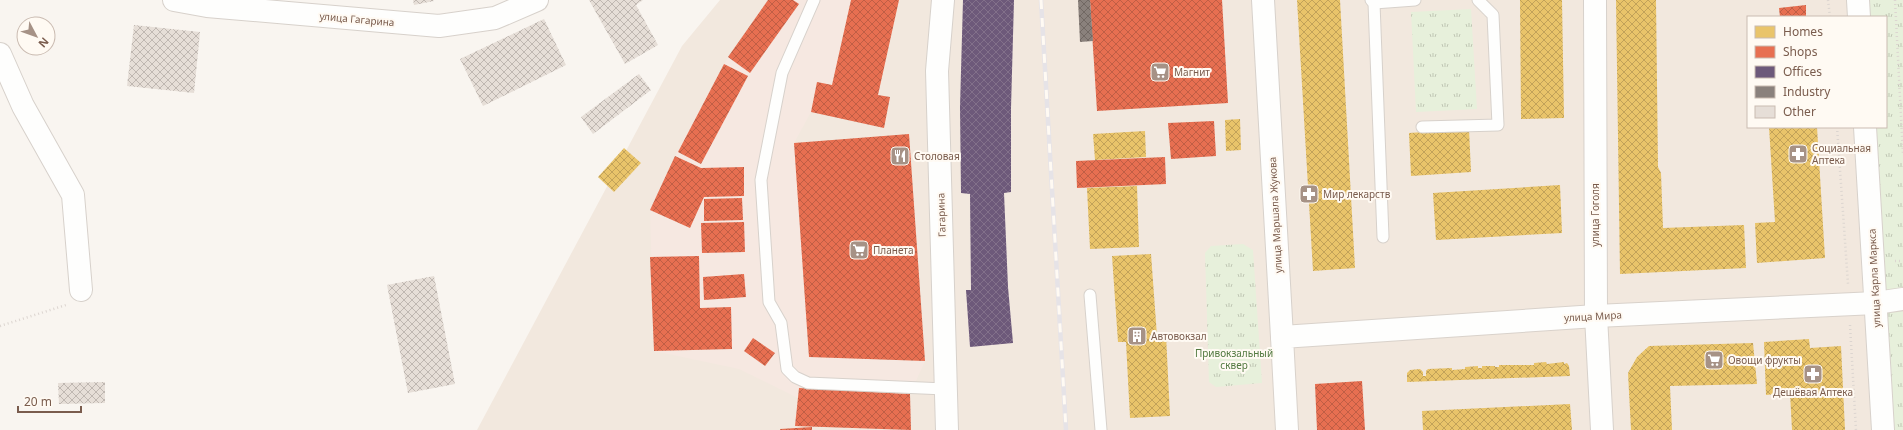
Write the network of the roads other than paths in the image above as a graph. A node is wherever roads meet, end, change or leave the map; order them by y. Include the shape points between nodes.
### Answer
1 (174, 0) edge
2 (537, 0) edge
3 (814, 0) edge
4 (943, 0) edge
5 (1263, 0) edge
6 (1415, 0) edge
7 (1478, 0) edge
8 (1595, 0) edge
9 (1858, 0) edge
10 (1372, 2) edge
11 (1859, 16) edge
12 (0, 54) edge
13 (1422, 127) dead end
14 (1865, 128) edge
15 (1383, 237) dead end
16 (81, 290) road end
17 (1090, 295) dead end
18 (1903, 299) edge
19 (1876, 303) junction
20 (1596, 316) junction
21 (1282, 337) junction
22 (945, 389) junction
23 (947, 430) edge
24 (1101, 430) edge
25 (1287, 430) edge
26 (1602, 430) edge
27 (1883, 430) edge

1 - 2 street, улица Гагарина via 207,6 439,26 495,18
3 - 22 lane via 782,73 760,180 769,302 781,323 787,368 795,377 808,383
4 - 22 street, Гагарина via 937,71
5 - 21 street, улица Маршала Жукова
6 - 10 lane
7 - 13 lane via 1493,15 1498,125
8 - 20 street, улица Гоголя
9 - 11 street
10 - 15 lane
12 - 16 street via 22,106 73,195
14 - 19 street, улица Карла Маркса
17 - 24 lane
18 - 19 street, улица Мира
19 - 20 street, улица Мира
19 - 27 street, улица Карла Маркса
20 - 21 street, улица Мира
20 - 26 street, улица Гоголя
21 - 25 street, улица Маршала Жукова
22 - 23 street, Гагарина

